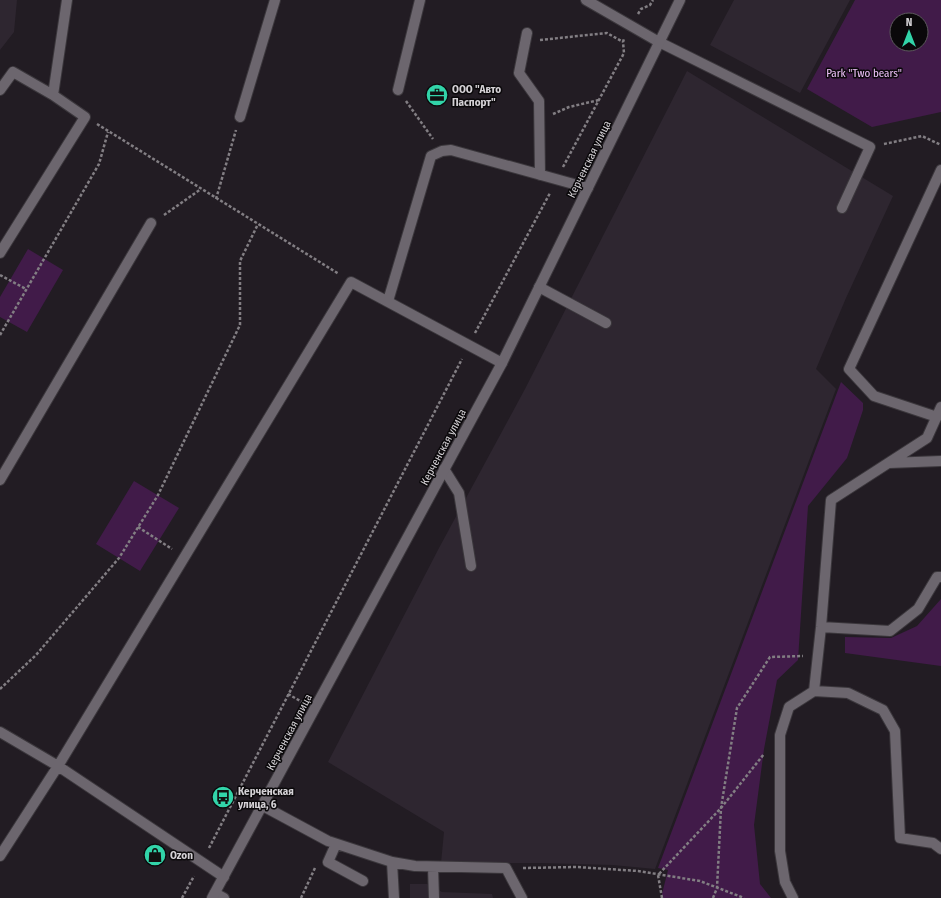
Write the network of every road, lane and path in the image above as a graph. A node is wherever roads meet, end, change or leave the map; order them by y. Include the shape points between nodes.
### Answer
1 (67, 0) edge
2 (276, 0) edge
3 (420, 0) edge
4 (586, 0) edge
5 (653, 0) edge
6 (680, 0) edge
7 (631, 26) junction
8 (527, 33) dead end
9 (547, 39) dead end
10 (623, 42) junction
11 (659, 42) junction
12 (0, 90) edge
13 (398, 90) joint
14 (53, 95) junction
15 (599, 100) junction
16 (553, 114) dead end
17 (240, 116) joint
18 (85, 117) junction
19 (108, 132) junction
20 (941, 145) edge
21 (870, 147) junction
22 (442, 151) junction
23 (941, 170) edge
24 (540, 175) junction
25 (557, 179) junction
26 (588, 188) junction
27 (201, 189) junction
28 (216, 199) junction
29 (842, 208) dead end
30 (151, 223) joint
31 (258, 224) junction
32 (0, 253) edge
33 (332, 269) dead end
34 (0, 275) edge
35 (539, 288) junction
36 (26, 290) junction
37 (388, 302) junction
38 (606, 322) dead end
39 (0, 335) edge
40 (469, 345) junction
41 (502, 363) junction
42 (941, 407) edge
43 (936, 417) junction
44 (941, 461) edge
45 (888, 463) junction
46 (444, 469) junction
47 (0, 480) edge
48 (138, 527) junction
49 (185, 557) junction
50 (471, 566) dead end
51 (941, 577) edge
52 (821, 627) junction
53 (818, 655) junction
54 (0, 689) edge
55 (814, 691) junction
56 (0, 732) edge
57 (780, 735) junction
58 (58, 766) junction
59 (263, 806) junction
60 (721, 808) junction
61 (336, 844) junction
62 (941, 849) edge
63 (0, 856) edge
64 (201, 862) junction
65 (392, 862) junction
66 (433, 867) junction
67 (506, 868) junction
68 (658, 875) junction
69 (224, 877) junction
70 (363, 880) dead end
71 (717, 888) junction
72 (213, 896) edge
73 (182, 898) edge
74 (224, 898) edge
75 (394, 898) edge
76 (434, 898) edge
77 (522, 898) edge
78 (662, 898) edge
79 (713, 898) edge
80 (744, 898) edge
81 (793, 898) edge

1 - 14 street
2 - 17 street
3 - 13 street
4 - 7 street
5 - 7 path via 650,5 640,9
6 - 11 street, Керченская улица
7 - 10 path
7 - 11 street
8 - 24 street via 519,73 539,101
9 - 10 path via 607,33
10 - 15 path via 624,53
11 - 21 street
11 - 26 street, Керченская улица
12 - 14 street via 13,72
13 - 22 path
14 - 18 street
15 - 16 path via 569,107
15 - 25 path
17 - 28 path
18 - 19 path
18 - 32 street
19 - 27 path
19 - 36 path via 99,164
20 - 21 path via 922,136
21 - 29 street
22 - 24 street via 451,150
22 - 37 street via 431,156
23 - 43 street via 849,369 874,396
24 - 25 street
25 - 26 street
25 - 40 path
26 - 35 street, Керченская улица
27 - 28 path
27 - 30 path
28 - 31 path
30 - 47 street
31 - 33 path
31 - 48 path via 240,261 240,325 158,496
34 - 36 path
35 - 38 street
35 - 41 street, Керченская улица
36 - 39 path
37 - 40 street
37 - 49 street via 352,282
40 - 41 street
40 - 64 path
41 - 46 street, Керченская улица
42 - 43 street
43 - 45 street via 926,438
44 - 45 street
45 - 52 street via 831,500
46 - 50 street via 459,493
46 - 59 street, Керченская улица
48 - 49 path
48 - 54 path via 119,558 36,655
49 - 58 street
51 - 52 street via 938,577 918,609 890,631
52 - 53 street
53 - 55 street
53 - 60 path via 770,657 741,701 737,708
55 - 57 street via 789,706
55 - 62 street via 848,693 883,710 895,731 900,838 933,843
56 - 58 street
57 - 60 path
57 - 81 street via 780,852 785,882
58 - 63 street
58 - 64 street
59 - 61 street
59 - 69 street, Керченская улица
60 - 68 path
60 - 71 path
61 - 65 street
61 - 70 street via 328,862
64 - 69 street
64 - 73 path
65 - 66 street
65 - 75 street
66 - 67 street
66 - 76 street
67 - 68 path via 577,867
67 - 77 street
68 - 71 path via 700,880
68 - 78 path
69 - 72 street, Керченская улица
71 - 79 path
71 - 80 path
72 - 74 street

